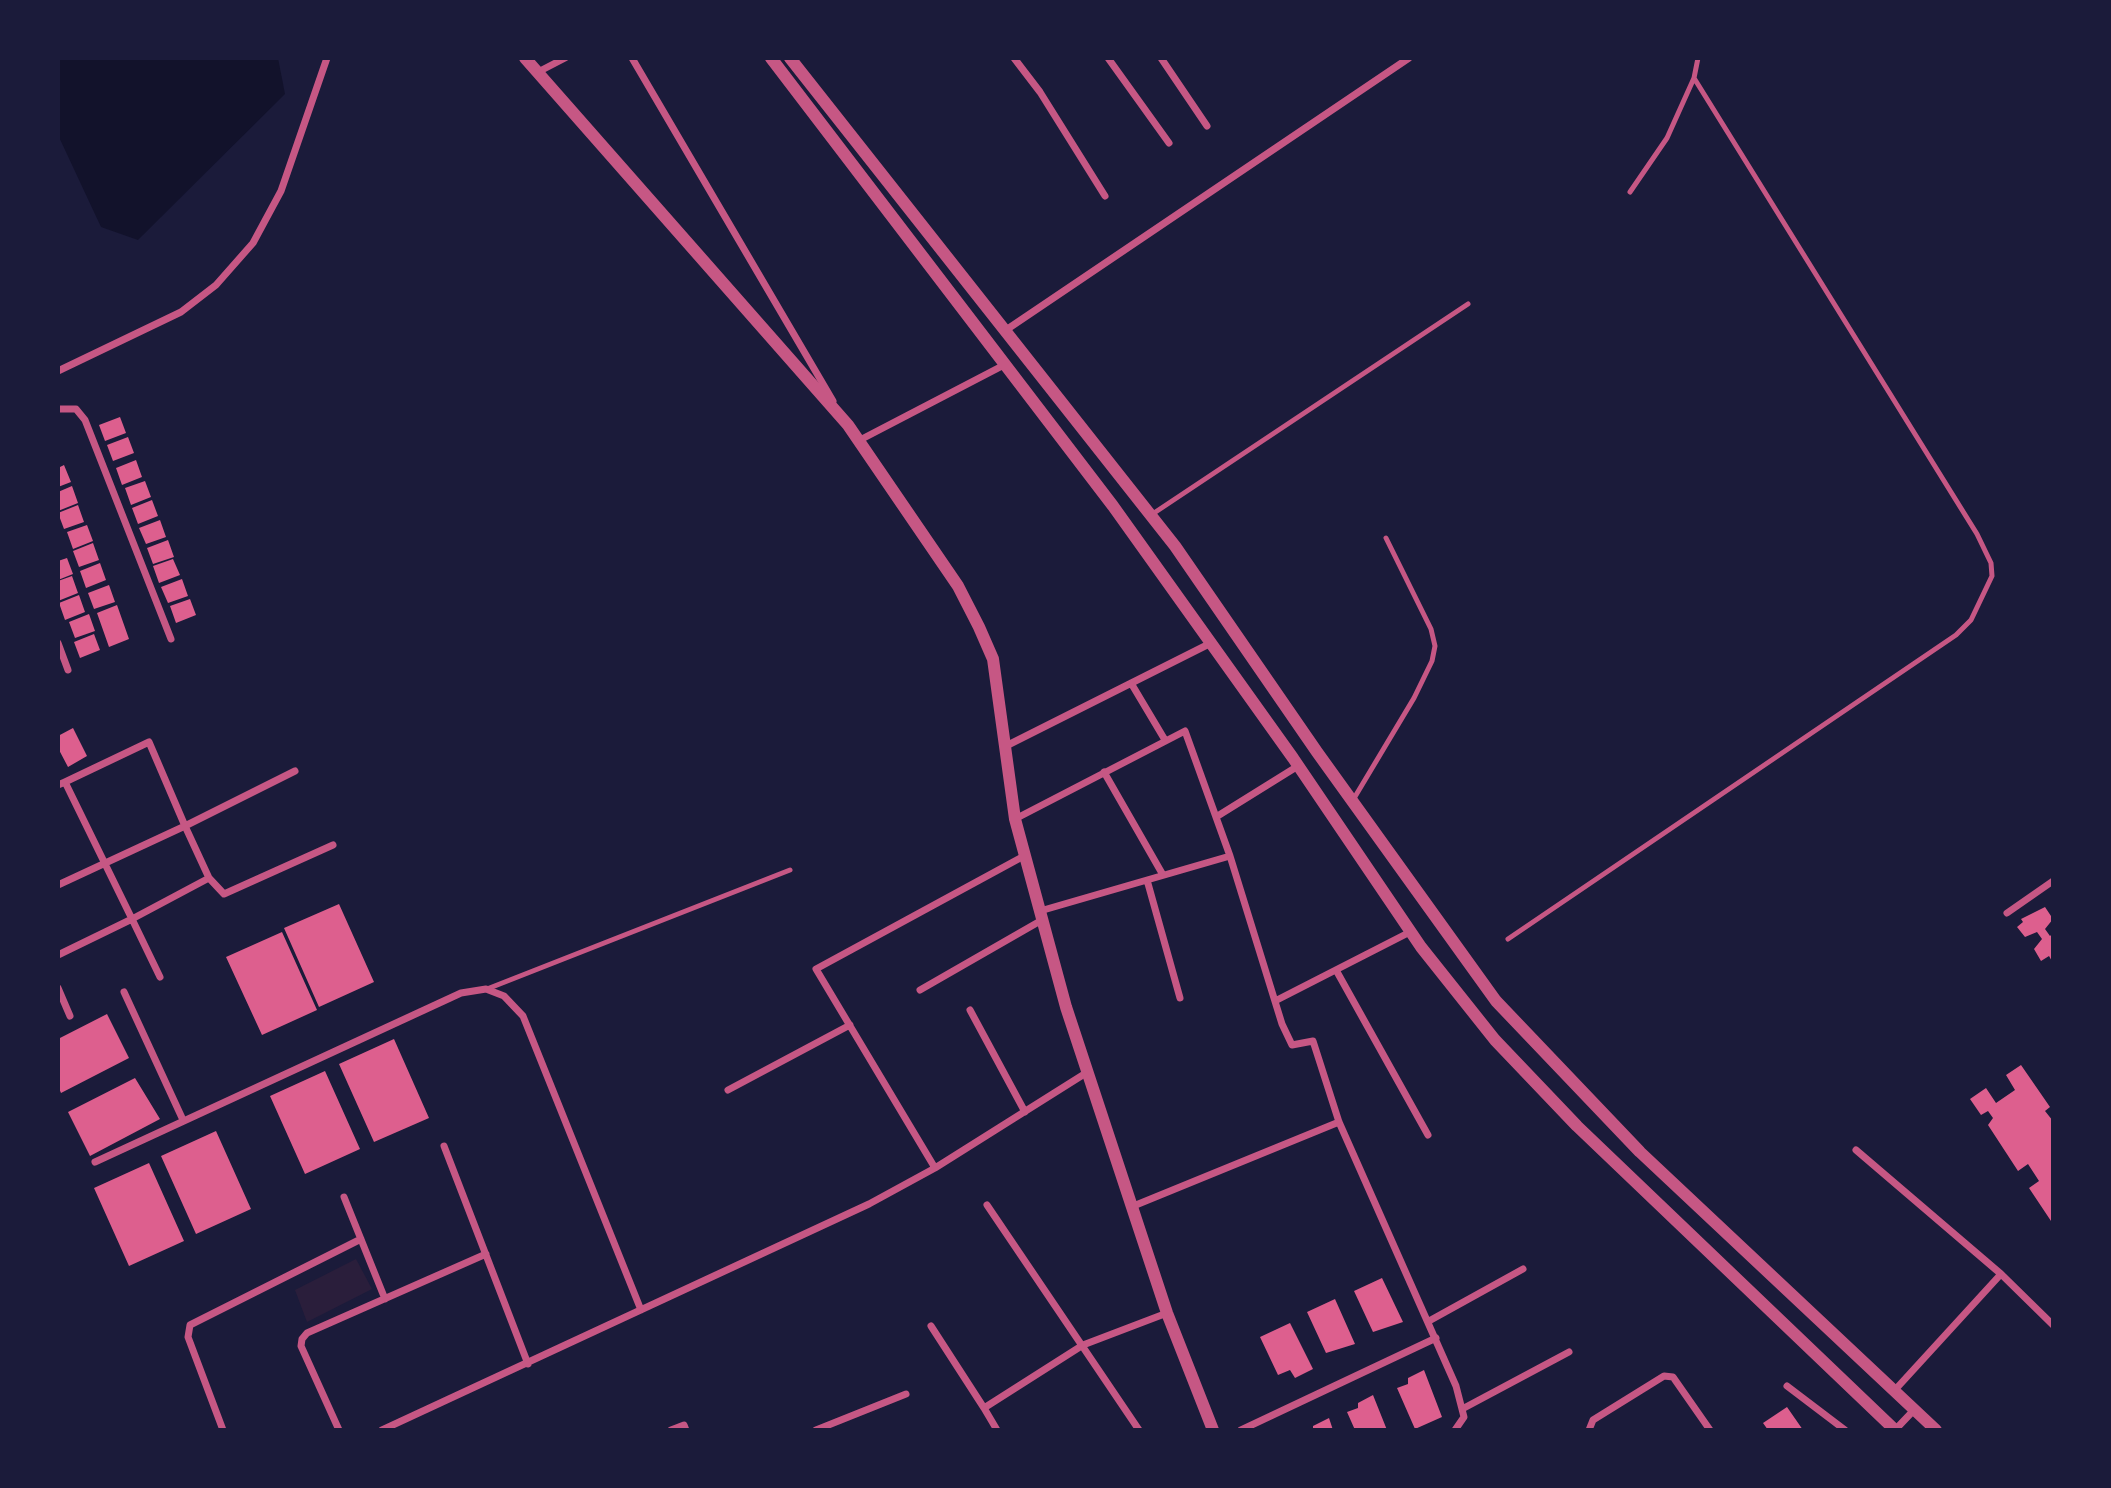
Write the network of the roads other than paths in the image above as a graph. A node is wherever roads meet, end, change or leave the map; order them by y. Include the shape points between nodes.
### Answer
1 (318, 58) edge
2 (525, 58) edge
3 (565, 58) edge
4 (632, 58) edge
5 (771, 58) edge
6 (790, 58) edge
7 (1014, 58) edge
8 (1108, 58) edge
9 (1161, 58) edge
10 (1409, 58) edge
11 (1698, 58) edge
12 (325, 62) edge
13 (538, 72) junction
14 (1694, 78) junction
15 (1207, 126) dead end
16 (1169, 143) dead end
17 (1630, 192) dead end
18 (1105, 196) dead end
19 (1468, 304) dead end
20 (1006, 330) junction
21 (1006, 364) junction
22 (58, 371) edge
23 (58, 409) edge
24 (848, 425) junction
25 (858, 441) junction
26 (1151, 515) junction
27 (1386, 538) dead end
28 (171, 639) dead end
29 (58, 643) edge
30 (1211, 643) junction
31 (68, 670) dead end
32 (1131, 683) junction
33 (1165, 740) junction
34 (1007, 745) junction
35 (1298, 766) junction
36 (295, 771) dead end
37 (1104, 772) junction
38 (62, 783) edge
39 (1352, 801) junction
40 (1216, 817) junction
41 (1016, 819) junction
42 (185, 826) junction
43 (332, 845) dead end
44 (1024, 856) junction
45 (1230, 856) junction
46 (104, 863) junction
47 (790, 870) dead end
48 (1163, 875) junction
49 (209, 878) junction
50 (1147, 880) junction
51 (2053, 881) edge
52 (58, 885) edge
53 (2007, 913) dead end
54 (1041, 915) junction
55 (132, 919) junction
56 (1410, 932) junction
57 (1508, 939) dead end
58 (58, 955) edge
59 (1336, 970) junction
60 (160, 977) dead end
61 (58, 988) edge
62 (486, 989) junction
63 (920, 990) dead end
64 (124, 992) dead end
65 (1180, 998) dead end
66 (1275, 1001) junction
67 (970, 1010) dead end
68 (70, 1016) dead end
69 (850, 1025) junction
70 (1086, 1073) junction
71 (728, 1090) dead end
72 (1025, 1112) junction
73 (183, 1120) junction
74 (1339, 1122) junction
75 (1428, 1135) dead end
76 (444, 1146) dead end
77 (1856, 1150) dead end
78 (94, 1162) dead end
79 (935, 1168) junction
80 (344, 1197) dead end
81 (987, 1205) dead end
82 (1131, 1207) junction
83 (361, 1239) junction
84 (486, 1254) junction
85 (1523, 1269) dead end
86 (2001, 1274) junction
87 (385, 1299) junction
88 (641, 1310) junction
89 (1167, 1313) junction
90 (1429, 1321) junction
91 (2053, 1325) edge
92 (931, 1326) dead end
93 (1436, 1338) junction
94 (1083, 1345) junction
95 (1569, 1352) dead end
96 (528, 1364) junction
97 (1787, 1386) dead end
98 (1895, 1391) junction
99 (906, 1394) dead end
100 (984, 1408) junction
101 (1464, 1408) junction
102 (1914, 1410) junction
103 (223, 1430) edge
104 (339, 1430) edge
105 (382, 1430) edge
106 (671, 1430) edge
107 (686, 1430) edge
108 (817, 1430) edge
109 (997, 1430) edge
110 (1139, 1430) edge
111 (1213, 1430) edge
112 (1241, 1430) edge
113 (1455, 1430) edge
114 (1589, 1430) edge
115 (1710, 1430) edge
116 (1845, 1430) edge
117 (1895, 1430) edge
118 (1936, 1430) edge

1 - 12 street
2 - 13 street
3 - 13 street
4 - 24 street
5 - 21 street
6 - 20 street
7 - 18 street
8 - 16 street
9 - 15 street
10 - 20 street
11 - 14 lane
12 - 22 street via 281,191 253,243 216,285 181,312
13 - 24 street
14 - 17 lane via 1667,138
14 - 57 lane via 1977,534 1992,576 1971,620 1956,635
19 - 26 lane
20 - 26 street
21 - 25 street
21 - 30 street
23 - 28 street via 76,409 85,420
24 - 25 street
25 - 34 street via 958,586 979,627 993,659
26 - 39 street
27 - 39 lane via 1435,646 1414,698
29 - 31 street
30 - 32 street
30 - 35 street
32 - 33 street
32 - 34 street
33 - 37 street
33 - 40 street via 1185,731
34 - 41 street
35 - 40 street
35 - 56 street
36 - 42 street
37 - 41 street
37 - 48 street
38 - 42 street via 149,742
38 - 46 street
39 - 98 street via 1496,1001 1559,1070
40 - 45 street
41 - 44 street
42 - 46 street
42 - 49 street
43 - 49 street via 224,894
44 - 54 street
44 - 69 street via 816,969
45 - 48 street
45 - 66 street
46 - 52 street
46 - 55 street
47 - 62 lane
48 - 50 street
49 - 55 street
50 - 54 street
50 - 65 street
51 - 53 street
54 - 63 street
54 - 70 street
55 - 58 street
55 - 60 street
56 - 59 street
56 - 117 street via 1495,1040 1577,1126
59 - 66 street
59 - 75 street
61 - 68 street
62 - 73 street via 461,993
62 - 88 street via 504,996 523,1016
64 - 73 street
66 - 74 street via 1292,1045 1313,1041
67 - 72 street
69 - 71 street
69 - 79 street
70 - 72 street
70 - 82 street
72 - 79 street
73 - 78 street
74 - 82 street
74 - 90 street
76 - 84 street
77 - 86 street
79 - 88 street via 809,1234
80 - 83 street
81 - 94 street
82 - 89 street
83 - 87 street
83 - 103 street via 190,1325 188,1337
84 - 87 street
84 - 96 street
85 - 90 street
86 - 91 street
86 - 98 street
87 - 104 street via 302,1339 301,1346
88 - 96 street
89 - 94 street
89 - 111 street
90 - 93 street
92 - 100 street
93 - 101 street
93 - 112 street
94 - 100 street
94 - 110 street
95 - 101 street
96 - 105 street
97 - 116 street
98 - 102 street
99 - 108 street
100 - 109 street
101 - 113 street
102 - 117 street
102 - 118 street
106 - 107 street via 684,1425
114 - 115 street via 1593,1420 1664,1376 1673,1377

